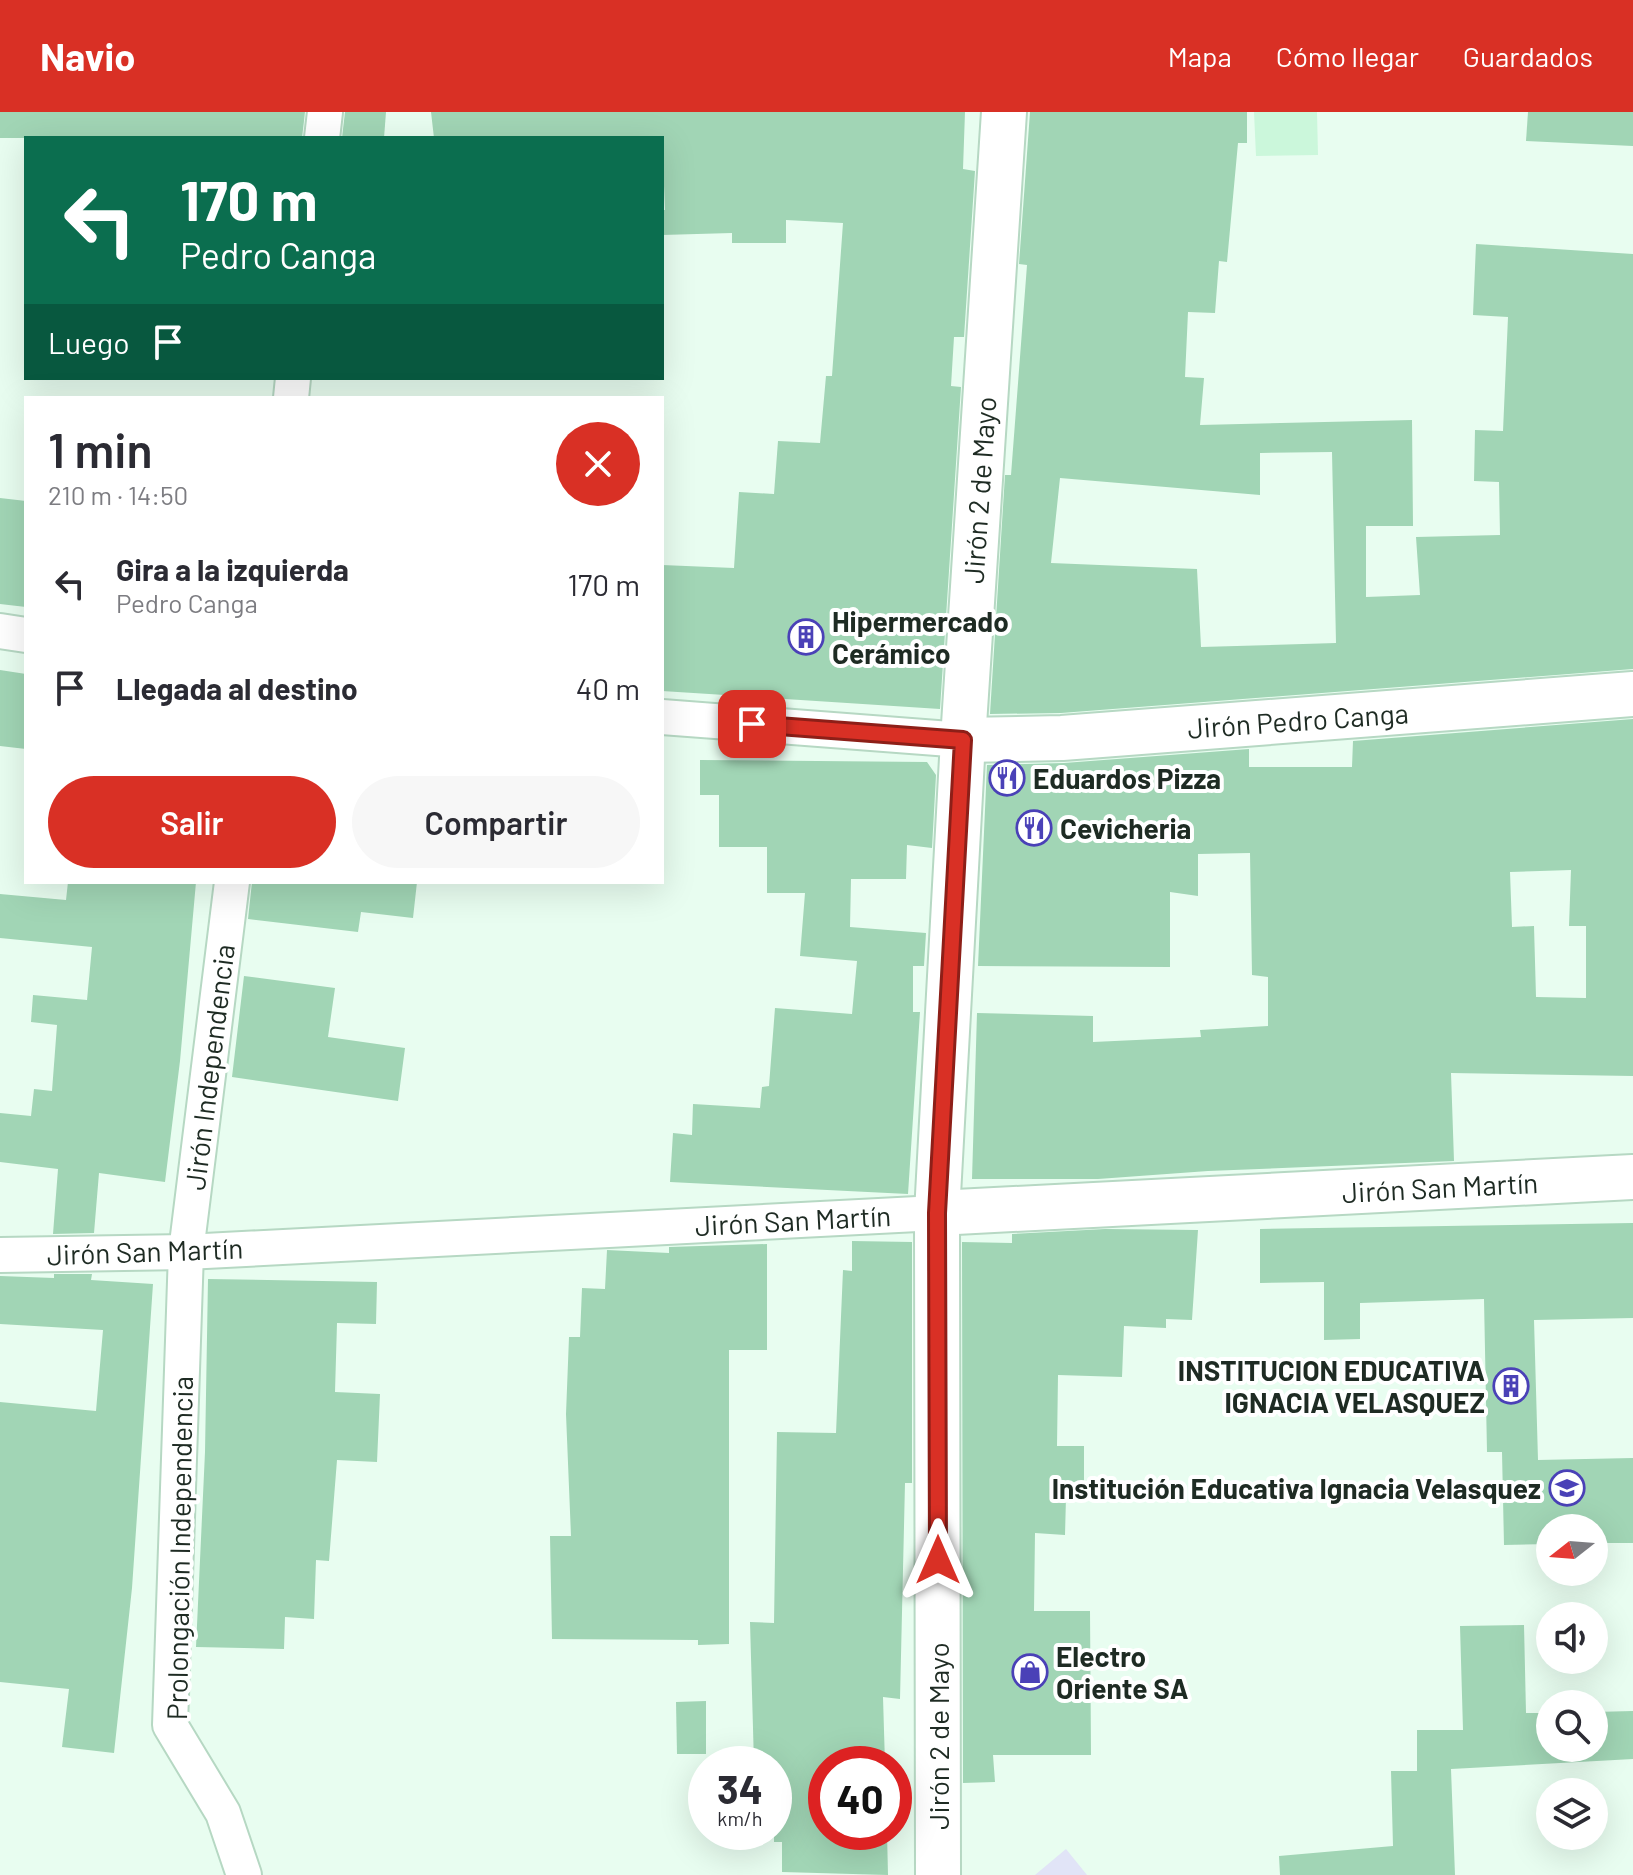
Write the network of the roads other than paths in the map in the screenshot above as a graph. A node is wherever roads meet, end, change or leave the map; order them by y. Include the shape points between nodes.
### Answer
1 (325, 112) edge
2 (1004, 112) edge
3 (322, 136) edge
4 (0, 631) edge
5 (24, 635) edge
6 (1633, 694) edge
7 (664, 717) edge
8 (963, 740) junction
9 (232, 884) edge
10 (1633, 1177) edge
11 (937, 1213) junction
12 (186, 1252) junction
13 (0, 1255) edge
14 (244, 1875) edge
15 (938, 1875) edge

1 - 3 street
2 - 8 street, Jirón 2 de Mayo
4 - 5 street
6 - 8 street, Jirón Pedro Canga via 1062,738
7 - 8 street
8 - 11 street, Jirón 2 de Mayo
9 - 12 street, Jirón Independencia
10 - 11 street, Jirón San Martín
11 - 12 street, Jirón San Martín
11 - 15 street, Jirón 2 de Mayo
12 - 13 street, Jirón San Martín
12 - 14 street, Prolongación Independencia via 170,1725 223,1813

